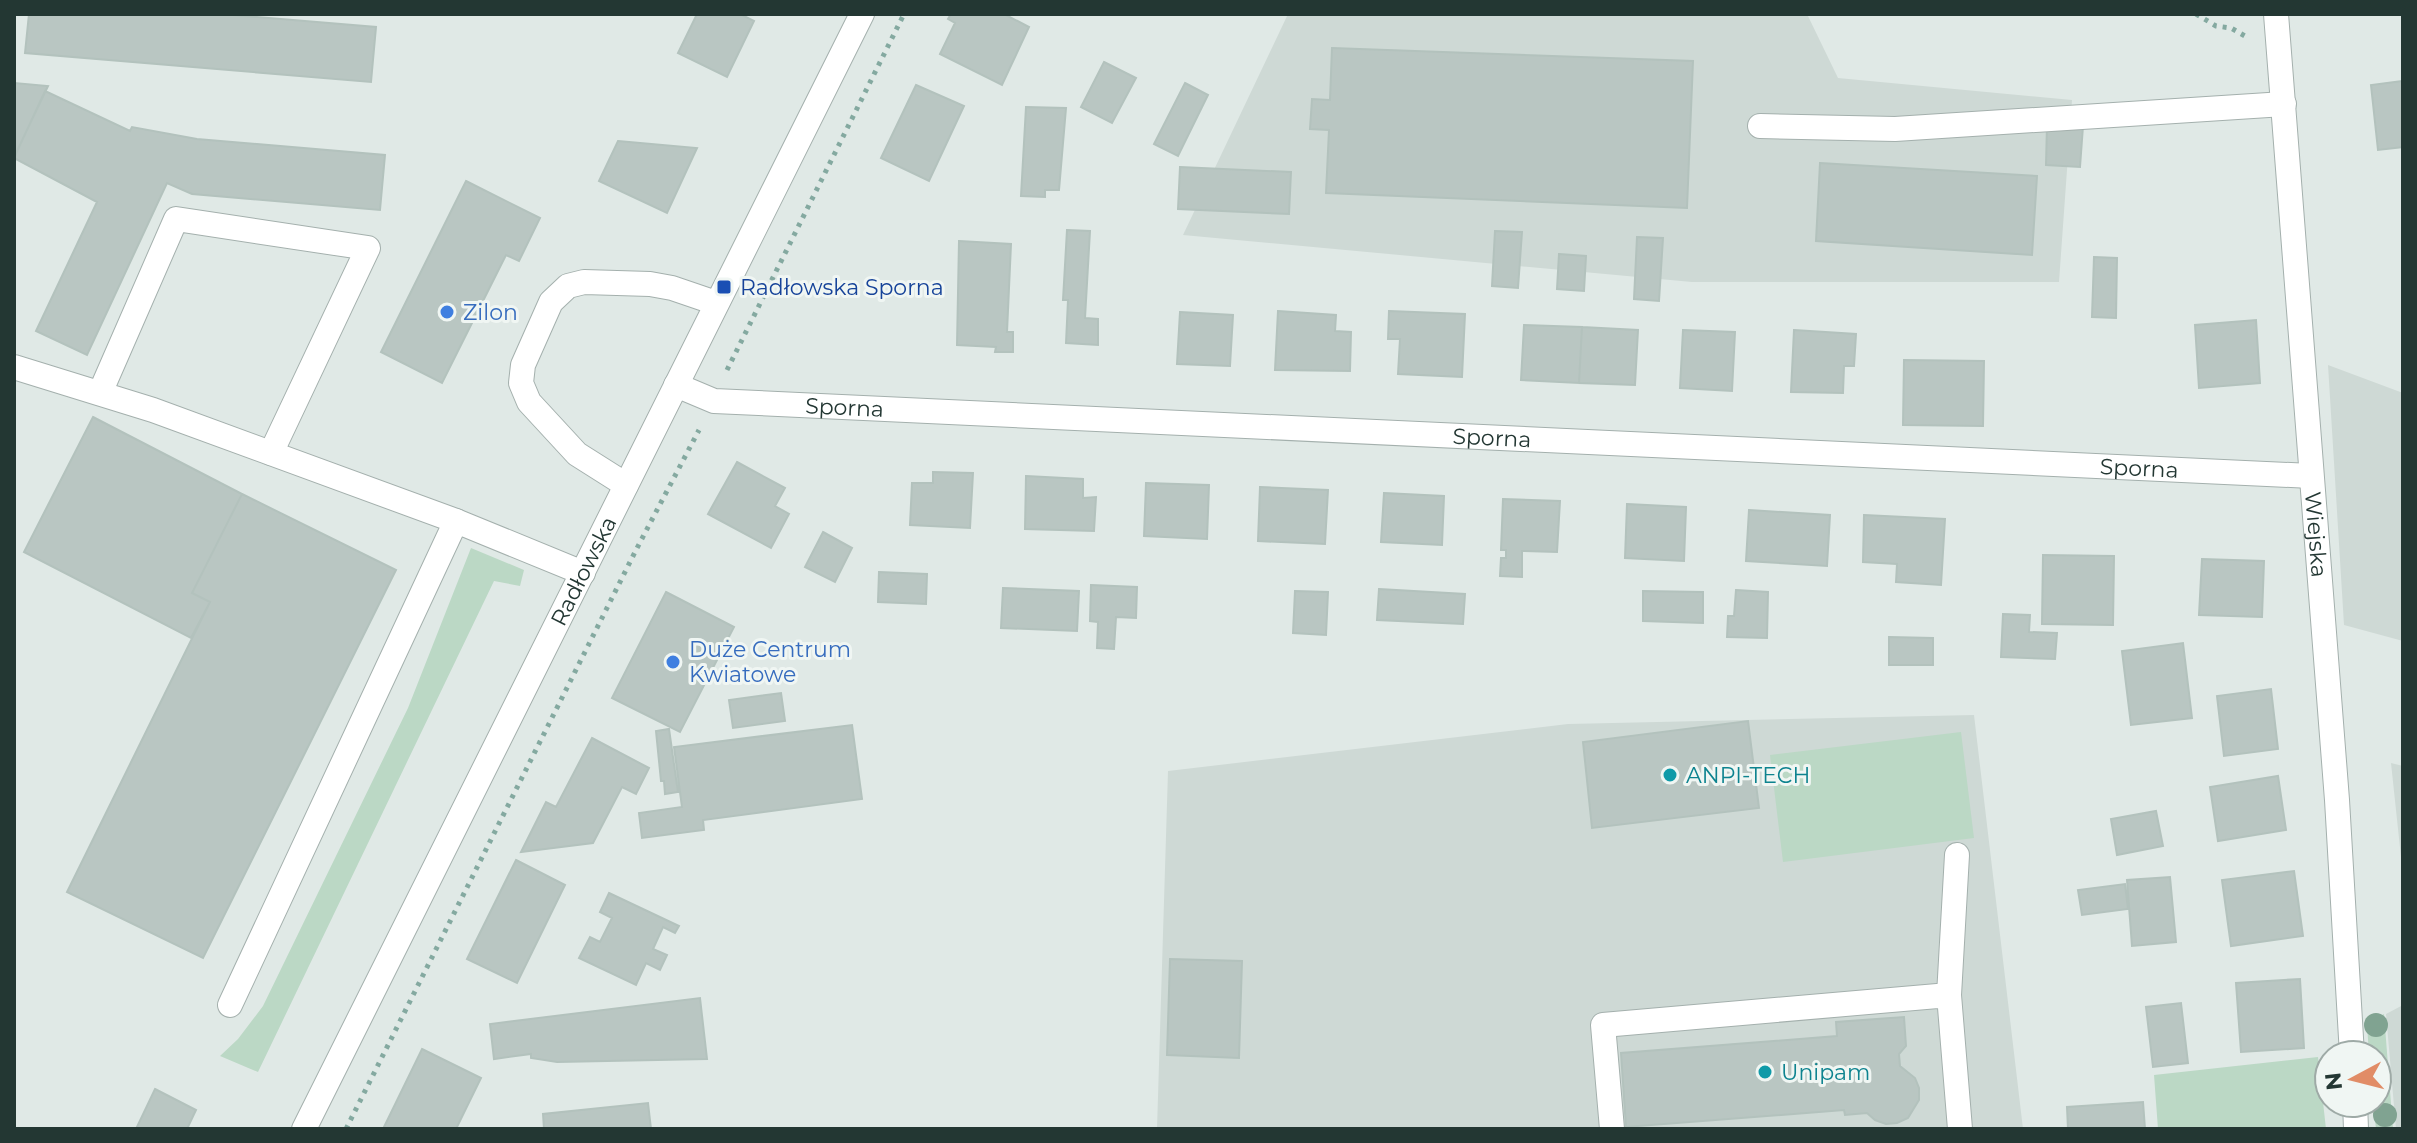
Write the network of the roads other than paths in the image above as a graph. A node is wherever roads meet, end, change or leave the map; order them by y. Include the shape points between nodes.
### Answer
1 (862, 14) edge
2 (2276, 14) edge
3 (2284, 104) junction
4 (1760, 126) dead end
5 (716, 303) junction
6 (14, 367) edge
7 (676, 385) junction
8 (100, 393) junction
9 (271, 453) junction
10 (2311, 476) junction
11 (626, 485) junction
12 (456, 521) junction
13 (583, 573) junction
14 (1957, 855) dead end
15 (1949, 995) junction
16 (230, 1005) dead end
17 (2351, 1039) edge
18 (304, 1129) edge
19 (1612, 1129) edge
20 (1960, 1129) edge

1 - 5 street, Radłowska
2 - 3 street, Wiejska
3 - 4 street via 1895,129
3 - 10 street, Wiejska
5 - 7 street, Radłowska
5 - 11 street via 650,284 584,282 568,286 551,302 523,365 521,383 529,402 577,454
6 - 8 street
7 - 10 street, Sporna via 714,401
7 - 11 street, Radłowska
8 - 9 street
8 - 9 street via 176,219 368,248
9 - 12 street
10 - 17 street, Wiejska
11 - 13 street, Radłowska
12 - 13 street
12 - 16 street
13 - 18 street, Radłowska
14 - 15 street
15 - 19 street via 1603,1025
15 - 20 street

